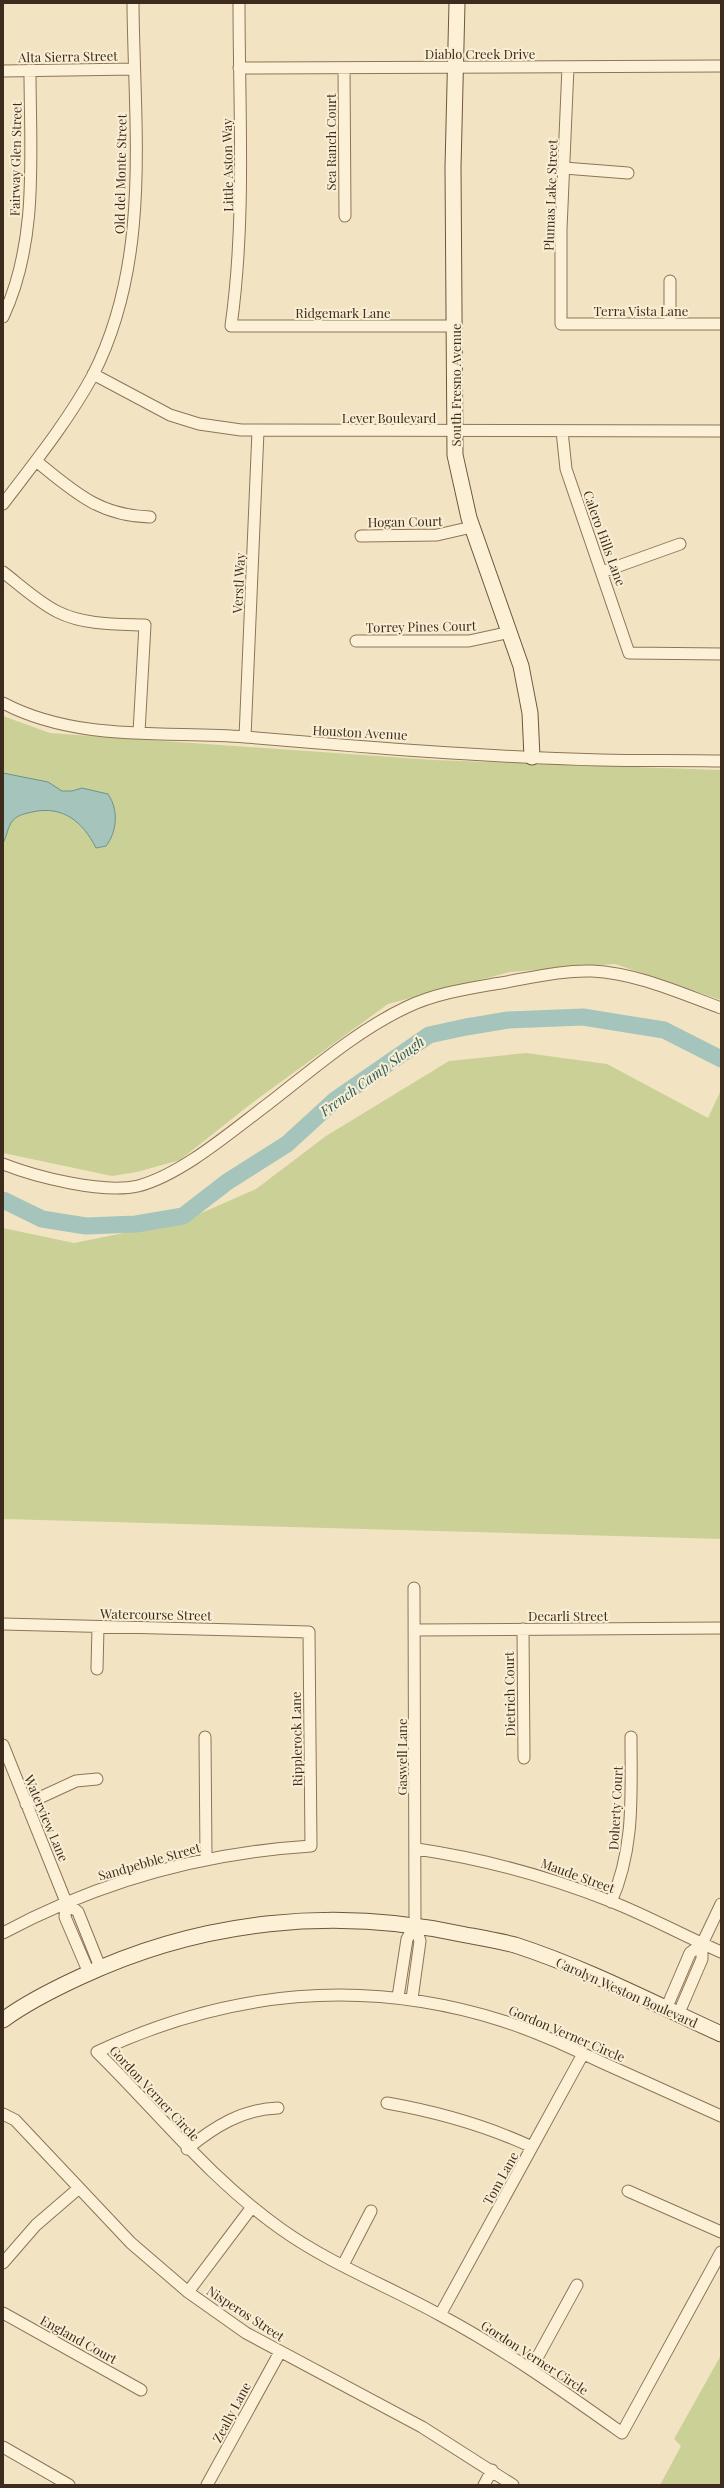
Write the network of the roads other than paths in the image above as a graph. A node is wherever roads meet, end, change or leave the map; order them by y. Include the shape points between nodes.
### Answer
1 (133, 3) edge
2 (239, 3) edge
3 (457, 3) edge
4 (721, 66) edge
5 (457, 67) junction
6 (568, 67) junction
7 (239, 68) junction
8 (344, 68) junction
9 (134, 69) junction
10 (30, 70) junction
11 (3, 71) edge
12 (564, 168) junction
13 (628, 173) dead end
14 (345, 216) dead end
15 (670, 281) dead end
16 (3, 317) edge
17 (562, 324) joint
18 (670, 324) junction
19 (721, 324) edge
20 (231, 326) joint
21 (454, 326) junction
22 (93, 374) junction
23 (258, 431) junction
24 (454, 431) junction
25 (562, 431) junction
26 (721, 431) edge
27 (36, 461) junction
28 (3, 504) edge
29 (150, 517) dead end
30 (472, 527) junction
31 (361, 536) dead end
32 (680, 544) dead end
33 (3, 572) edge
34 (602, 572) junction
35 (510, 632) junction
36 (356, 641) dead end
37 (721, 654) edge
38 (3, 703) edge
39 (139, 732) junction
40 (245, 737) junction
41 (532, 756) junction
42 (721, 761) edge
43 (721, 1008) edge
44 (3, 1164) edge
45 (414, 1588) dead end
46 (3, 1624) edge
47 (98, 1627) junction
48 (721, 1628) edge
49 (523, 1629) junction
50 (415, 1630) junction
51 (309, 1632) joint
52 (97, 1669) dead end
53 (205, 1737) dead end
54 (631, 1737) dead end
55 (3, 1745) edge
56 (524, 1758) dead end
57 (97, 1779) dead end
58 (26, 1804) junction
59 (311, 1846) joint
60 (417, 1849) junction
61 (206, 1858) junction
62 (66, 1902) junction
63 (611, 1902) junction
64 (721, 1904) edge
65 (416, 1925) junction
66 (3, 1934) edge
67 (702, 1944) junction
68 (721, 1952) edge
69 (95, 1970) junction
70 (398, 1998) junction
71 (412, 1999) junction
72 (672, 2012) junction
73 (3, 2020) edge
74 (721, 2034) edge
75 (583, 2054) junction
76 (387, 2103) dead end
77 (278, 2108) dead end
78 (3, 2114) edge
79 (721, 2116) edge
80 (532, 2147) junction
81 (187, 2149) junction
82 (79, 2188) junction
83 (628, 2191) dead end
84 (252, 2207) junction
85 (371, 2211) dead end
86 (721, 2232) edge
87 (721, 2252) edge
88 (3, 2263) edge
89 (343, 2265) junction
90 (577, 2285) dead end
91 (188, 2292) junction
92 (3, 2313) edge
93 (440, 2315) junction
94 (280, 2352) junction
95 (531, 2369) junction
96 (141, 2390) dead end
97 (3, 2447) edge
98 (492, 2470) junction
99 (70, 2485) edge
100 (207, 2485) edge
101 (484, 2485) edge
102 (513, 2485) edge

1 - 9 street, Old del Monte Street
2 - 7 street, Little Aston Way
3 - 5 street, South Fresno Avenue
4 - 6 street, Diablo Creek Drive
5 - 6 street, Diablo Creek Drive
5 - 8 street, Diablo Creek Drive
5 - 21 street, South Fresno Avenue via 453,167
6 - 12 street, Plumas Lake Street
7 - 8 street, Diablo Creek Drive
7 - 20 street, Little Aston Way via 242,203
8 - 14 street, Sea Ranch Court
9 - 10 street, Alta Sierra Street
9 - 22 street, Old del Monte Street via 136,204 130,261 116,316
10 - 11 street, Alta Sierra Street
10 - 16 street, Fairway Glen Street via 30,194 27,232 16,284
12 - 13 street
12 - 17 street, Plumas Lake Street
15 - 18 street
17 - 18 street, Terra Vista Lane
18 - 19 street, Terra Vista Lane
20 - 21 street, Ridgemark Lane
21 - 24 street, South Fresno Avenue
22 - 23 street, Lever Boulevard via 179,418 218,428
22 - 27 street, Old del Monte Street via 73,410
23 - 24 street, Lever Boulevard
23 - 40 street, Verstl Way
24 - 25 street, Lever Boulevard
24 - 30 street, South Fresno Avenue via 458,476
25 - 26 street, Lever Boulevard
25 - 34 street, Calero Hills Lane via 566,469
27 - 28 street, Old del Monte Street
27 - 29 street via 93,504 121,515
30 - 31 street, Hogan Court via 437,535
30 - 35 street, South Fresno Avenue
32 - 34 street
33 - 39 street via 46,605 71,617 98,622 145,625
34 - 37 street, Calero Hills Lane via 629,653
35 - 36 street, Torrey Pines Court via 469,641
35 - 41 street, South Fresno Avenue via 527,689
38 - 39 street, Houston Avenue via 59,725
39 - 40 street, Houston Avenue
40 - 41 street, Houston Avenue via 297,743
41 - 42 street, Houston Avenue via 601,760
43 - 44 street via 657,985 593,971 532,977 471,988 417,1003 400,1011 352,1040 178,1168 149,1182 130,1187 103,1187 35,1174
45 - 50 street, Gaswell Lane
46 - 47 street, Watercourse Street
47 - 51 street, Watercourse Street
47 - 52 street
48 - 49 street, Decarli Street
49 - 50 street, Decarli Street
49 - 56 street, Dietrich Court
50 - 60 street, Gaswell Lane
51 - 59 street, Ripplerock Lane
53 - 61 street
54 - 63 street, Doherty Court via 629,1846
55 - 58 street, Waterview Lane
57 - 58 street via 76,1781
58 - 62 street, Waterview Lane
59 - 61 street, Sandpebble Street
60 - 63 street, Maude Street via 514,1867
60 - 65 street, Gaswell Lane
61 - 62 street, Sandpebble Street via 130,1878
62 - 66 street, Sandpebble Street
62 - 69 street, Waterview Lane via 78,1912
63 - 67 street, Maude Street
64 - 67 street
65 - 69 street, Carolyn Weston Boulevard via 353,1919 258,1924 185,1938
65 - 70 street, Gaswell Lane via 407,1939
65 - 71 street, Gaswell Lane via 420,1941
65 - 72 street, Carolyn Weston Boulevard via 513,1945 582,1969
67 - 68 street, Maude Street
67 - 72 street via 702,1959
69 - 73 street, Carolyn Weston Boulevard
70 - 71 street, Gordon Verner Circle
70 - 81 street, Gordon Verner Circle via 311,1995 247,2002 185,2016 97,2052
71 - 75 street, Gordon Verner Circle via 504,2021
72 - 74 street, Carolyn Weston Boulevard
75 - 79 street, Gordon Verner Circle
75 - 80 street, Tom Lane
76 - 80 street via 451,2116
77 - 81 street via 259,2109 238,2116 219,2125
78 - 82 street, Nisperos Street via 15,2120
80 - 93 street, Tom Lane
81 - 84 street, Gordon Verner Circle
82 - 88 street via 36,2225
82 - 91 street, Nisperos Street via 131,2243
83 - 86 street
84 - 89 street, Gordon Verner Circle via 308,2247
84 - 91 street
85 - 89 street
87 - 95 street, Gordon Verner Circle via 622,2433
89 - 93 street, Gordon Verner Circle
90 - 95 street
91 - 94 street, Nisperos Street
92 - 96 street, England Court
93 - 95 street, Gordon Verner Circle
94 - 98 street, Nisperos Street via 383,2405
94 - 100 street, Zeally Lane
97 - 99 street
98 - 101 street
98 - 102 street, Nisperos Street

